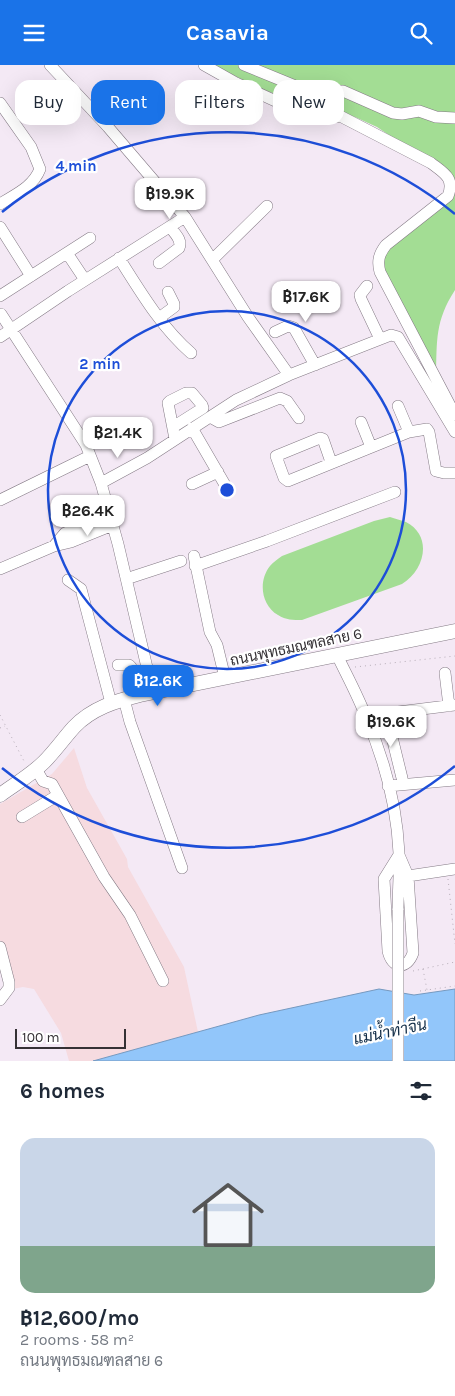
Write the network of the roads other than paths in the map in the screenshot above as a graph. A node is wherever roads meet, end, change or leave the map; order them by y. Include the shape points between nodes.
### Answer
1 (50, 65) edge
2 (204, 65) edge
3 (244, 65) edge
4 (0, 103) edge
5 (455, 117) edge
6 (453, 180) edge
7 (0, 204) edge
8 (267, 206) dead end
9 (185, 217) junction
10 (0, 227) edge
11 (170, 227) junction
12 (90, 238) dead end
13 (67, 253) junction
14 (119, 258) junction
15 (212, 260) junction
16 (159, 263) dead end
17 (31, 276) junction
18 (85, 280) junction
19 (367, 286) dead end
20 (168, 292) dead end
21 (4, 294) edge
22 (0, 314) edge
23 (159, 317) junction
24 (10, 330) junction
25 (275, 332) dead end
26 (0, 337) edge
27 (380, 339) junction
28 (191, 353) dead end
29 (315, 365) junction
30 (289, 375) junction
31 (398, 406) dead end
32 (455, 415) edge
33 (210, 417) junction
34 (299, 418) dead end
35 (361, 422) dead end
36 (173, 427) dead end
37 (192, 428) junction
38 (409, 432) junction
39 (455, 432) edge
40 (175, 439) junction
41 (371, 447) junction
42 (90, 456) junction
43 (331, 463) junction
44 (218, 472) junction
45 (455, 473) edge
46 (101, 483) junction
47 (192, 484) dead end
48 (228, 489) dead end
49 (395, 491) dead end
50 (0, 500) edge
51 (111, 519) junction
52 (180, 561) dead end
53 (0, 569) edge
54 (68, 579) dead end
55 (126, 579) junction
56 (455, 631) edge
57 (337, 655) junction
58 (118, 665) dead end
59 (444, 673) dead end
60 (225, 678) junction
61 (147, 694) junction
62 (117, 701) junction
63 (452, 705) edge
64 (366, 715) junction
65 (390, 729) dead end
66 (33, 772) junction
67 (402, 778) dead end
68 (455, 780) edge
69 (388, 785) junction
70 (0, 795) edge
71 (58, 795) junction
72 (22, 817) dead end
73 (399, 855) junction
74 (182, 868) dead end
75 (451, 870) edge
76 (408, 876) junction
77 (0, 947) edge
78 (163, 981) dead end
79 (0, 1000) edge
80 (398, 1061) edge

1 - 9 street
2 - 6 street via 282,103 324,116 342,117 431,163
3 - 5 street via 298,87 320,92 343,91 393,113 419,111 436,117
4 - 7 street via 31,147 40,169 30,185
6 - 32 street via 448,196 386,245 378,264
8 - 15 street
9 - 11 street
9 - 15 street
10 - 17 street
11 - 14 street
11 - 16 street via 180,245
12 - 13 street
13 - 17 street
13 - 18 street
14 - 18 street
14 - 23 street
15 - 30 street
17 - 21 street
18 - 24 street
19 - 27 street via 360,295
20 - 23 street via 174,307
21 - 22 street
22 - 24 street
23 - 28 street
24 - 26 street
24 - 42 street via 80,433
25 - 29 street via 288,326 294,328
27 - 29 street
27 - 39 street via 391,335 398,337
29 - 30 street
30 - 33 street via 236,400
31 - 38 street
33 - 34 street via 219,422 284,398
33 - 37 street
35 - 41 street
36 - 40 street
37 - 40 street
37 - 44 street
38 - 41 street
38 - 45 street via 427,429 436,471
40 - 46 street
41 - 43 street
42 - 46 street
42 - 50 street
43 - 43 street via 320,438 276,456 285,481
44 - 47 street
44 - 48 street
46 - 51 street
49 - 60 street via 267,541 195,561 210,632 217,645
51 - 53 street via 66,533 54,546
51 - 55 street
52 - 55 street
54 - 62 street via 81,589
55 - 61 street
56 - 57 main road, ถนนพุทธมณฑลสาย 6
57 - 60 main road, ถนนพุทธมณฑลสาย 6
57 - 64 street
58 - 61 street via 129,665
59 - 63 street
60 - 61 main road, ถนนพุทธมณฑลสาย 6
61 - 62 main road, ถนนพุทธมณฑลสาย 6
62 - 66 main road, ถนนพุทธมณฑลสาย 6 via 80,721
62 - 74 street via 130,723
63 - 64 street
64 - 69 street
65 - 67 street via 399,742
66 - 70 main road, ถนนพุทธมณฑลสาย 6
66 - 71 street via 52,784
68 - 69 street
69 - 73 street
71 - 72 street
71 - 78 street via 104,877 130,915
73 - 76 street
73 - 76 street via 384,879 389,957 400,965 410,961 414,953
73 - 80 street, bridge
75 - 76 street
77 - 79 street via 9,988

